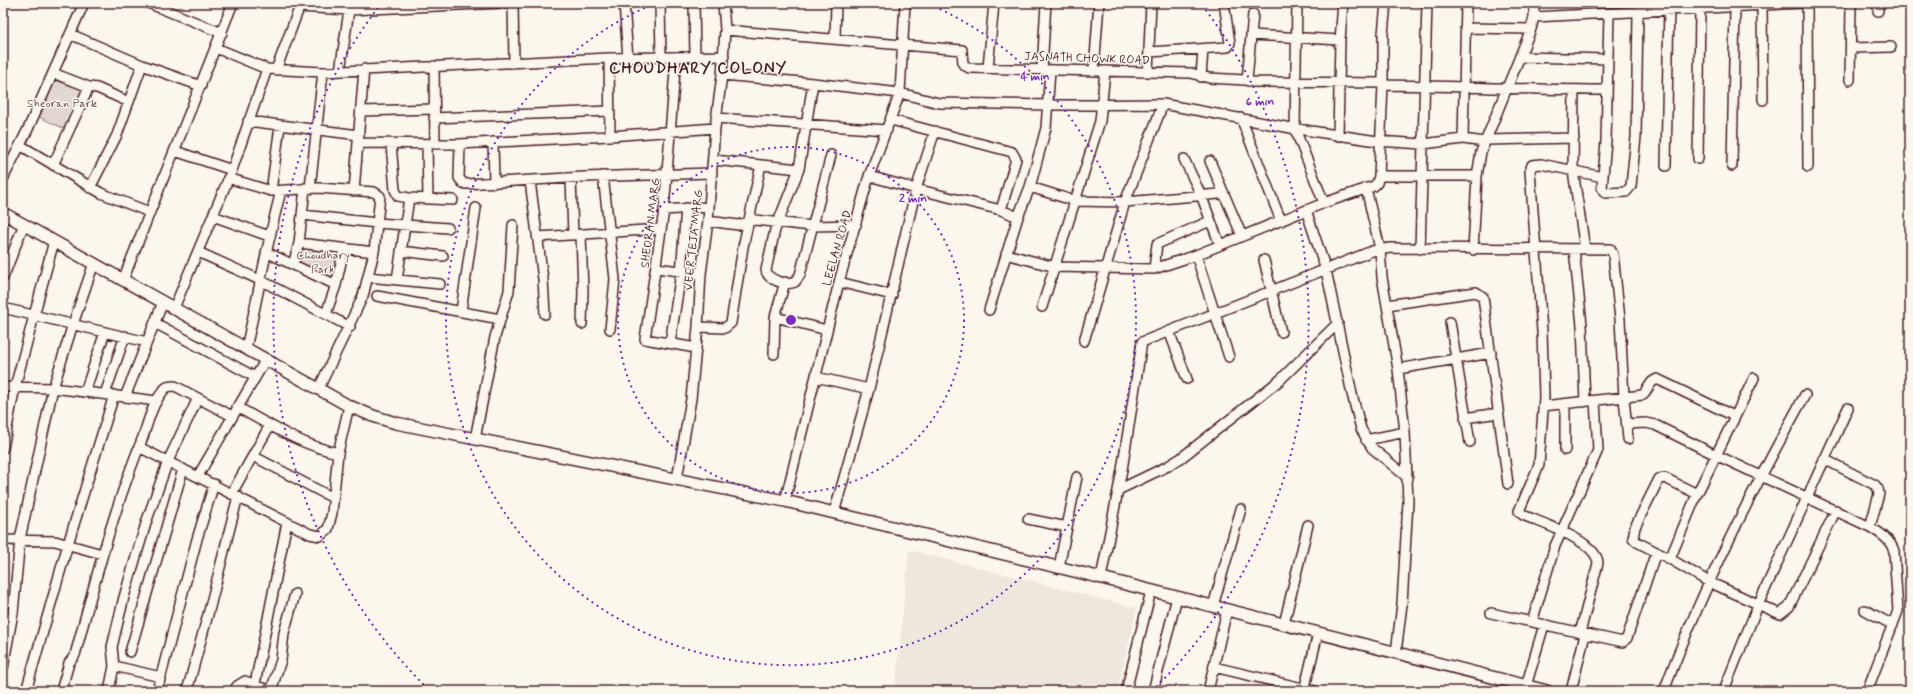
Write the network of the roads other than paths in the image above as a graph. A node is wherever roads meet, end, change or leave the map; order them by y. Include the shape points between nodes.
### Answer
1 (84, 3) edge
2 (148, 3) edge
3 (233, 3) edge
4 (504, 3) edge
5 (513, 3) edge
6 (624, 3) edge
7 (660, 3) edge
8 (694, 3) edge
9 (723, 3) edge
10 (836, 3) edge
11 (905, 3) edge
12 (994, 3) edge
13 (1046, 3) edge
14 (1099, 3) edge
15 (1151, 3) edge
16 (1224, 3) edge
17 (1297, 3) edge
18 (1343, 3) edge
19 (1386, 3) edge
20 (1427, 3) edge
21 (1466, 3) edge
22 (1534, 3) edge
23 (1628, 3) edge
24 (1802, 3) edge
25 (1807, 3) edge
26 (1851, 3) edge
27 (470, 4) edge
28 (300, 5) edge
29 (426, 5) edge
30 (383, 6) edge
31 (1762, 6) junction
32 (1669, 7) edge
33 (1735, 7) junction
34 (1700, 9) junction
35 (349, 10) junction
36 (1638, 12) junction
37 (1628, 13) junction
38 (1253, 14) dead end
39 (1609, 14) junction
40 (1534, 17) junction
41 (1465, 28) junction
42 (1531, 29) junction
43 (725, 30) junction
44 (222, 33) junction
45 (70, 34) junction
46 (1251, 35) junction
47 (835, 38) junction
48 (1296, 38) junction
49 (1340, 40) junction
50 (901, 44) junction
51 (1891, 47) dead end
52 (216, 48) junction
53 (1851, 48) junction
54 (1203, 49) junction
55 (1149, 52) junction
56 (724, 56) junction
57 (695, 57) junction
58 (1520, 57) junction
59 (609, 58) junction
60 (661, 58) junction
61 (676, 58) junction
62 (1608, 58) junction
63 (628, 59) junction
64 (514, 62) junction
65 (142, 65) junction
66 (434, 66) junction
67 (988, 68) junction
68 (272, 69) junction
69 (364, 69) junction
70 (1046, 69) junction
71 (340, 70) junction
72 (1094, 71) junction
73 (1105, 71) junction
74 (323, 72) junction
75 (1148, 72) junction
76 (53, 73) junction
77 (722, 75) junction
78 (1201, 76) junction
79 (1246, 80) junction
80 (1850, 80) dead end
81 (813, 82) junction
82 (1339, 82) junction
83 (1295, 83) junction
84 (201, 86) junction
85 (1425, 86) junction
86 (1465, 86) junction
87 (89, 87) junction
88 (1507, 89) junction
89 (1574, 90) junction
90 (1607, 90) junction
91 (900, 93) junction
92 (1763, 100) dead end
93 (129, 102) junction
94 (1102, 104) junction
95 (1163, 104) junction
96 (1048, 105) junction
97 (361, 111) junction
98 (609, 111) junction
99 (434, 114) junction
100 (716, 118) junction
101 (1241, 118) junction
102 (891, 120) junction
103 (248, 121) junction
104 (805, 124) junction
105 (280, 126) junction
106 (715, 128) junction
107 (1295, 129) junction
108 (887, 130) junction
109 (318, 131) junction
110 (669, 131) junction
111 (935, 131) junction
112 (610, 136) junction
113 (1338, 136) junction
114 (1574, 138) junction
115 (359, 139) junction
116 (1463, 139) junction
117 (1485, 141) junction
118 (493, 142) junction
119 (1382, 142) junction
120 (391, 144) junction
121 (431, 144) junction
122 (460, 144) junction
123 (1423, 144) junction
124 (20, 145) junction
125 (175, 151) junction
126 (831, 155) dead end
127 (1184, 159) dead end
128 (1698, 159) dead end
129 (714, 160) junction
130 (1210, 161) dead end
131 (53, 165) junction
132 (761, 165) junction
133 (1666, 166) dead end
134 (1732, 166) dead end
135 (1808, 166) dead end
136 (799, 169) junction
137 (1573, 171) junction
138 (712, 172) junction
139 (230, 174) junction
140 (668, 174) junction
141 (603, 176) junction
142 (869, 176) junction
143 (1379, 176) junction
144 (1422, 176) junction
145 (1477, 176) junction
146 (1603, 177) junction
147 (571, 178) junction
148 (3, 179) edge
149 (530, 181) junction
150 (494, 183) junction
151 (1030, 187) junction
152 (90, 188) junction
153 (308, 188) junction
154 (1366, 188) junction
155 (916, 189) junction
156 (276, 191) junction
157 (354, 191) junction
158 (1218, 194) dead end
159 (1201, 195) junction
160 (409, 198) junction
161 (428, 199) junction
162 (453, 200) dead end
163 (1075, 201) junction
164 (1125, 202) junction
165 (1324, 203) junction
166 (709, 207) junction
167 (476, 208) dead end
168 (686, 208) junction
169 (664, 210) junction
170 (1001, 210) junction
171 (1306, 210) junction
172 (3, 212) edge
173 (149, 212) junction
174 (302, 215) junction
175 (212, 216) junction
176 (1018, 217) junction
177 (708, 221) junction
178 (1210, 221) junction
179 (1281, 221) junction
180 (750, 222) junction
181 (377, 223) junction
182 (778, 223) junction
183 (24, 224) junction
184 (513, 224) dead end
185 (405, 225) junction
186 (856, 225) junction
187 (812, 226) junction
188 (448, 228) dead end
189 (661, 229) junction
190 (609, 232) junction
191 (577, 234) junction
192 (269, 236) junction
193 (1242, 236) junction
194 (538, 237) junction
195 (54, 241) junction
196 (299, 243) junction
197 (1220, 245) junction
198 (344, 249) junction
199 (1380, 249) junction
200 (1420, 249) junction
201 (1535, 249) junction
202 (1574, 249) junction
203 (1585, 249) junction
204 (1473, 250) junction
205 (401, 251) junction
206 (198, 252) junction
207 (266, 252) junction
208 (374, 252) junction
209 (1006, 254) junction
210 (1196, 255) junction
211 (443, 256) dead end
212 (1264, 260) dead end
213 (94, 264) junction
214 (293, 265) junction
215 (1055, 267) junction
216 (656, 268) junction
217 (1106, 268) junction
218 (1154, 269) junction
219 (1326, 270) junction
220 (680, 273) junction
221 (701, 274) junction
222 (368, 277) junction
223 (3, 278) edge
224 (123, 280) junction
225 (397, 280) junction
226 (262, 281) junction
227 (785, 282) junction
228 (839, 282) junction
229 (440, 284) dead end
230 (336, 285) junction
231 (1272, 291) junction
232 (892, 295) junction
233 (377, 296) dead end
234 (163, 302) junction
235 (1387, 305) junction
236 (1042, 306) dead end
237 (3, 308) edge
238 (174, 308) junction
239 (989, 310) dead end
240 (461, 312) junction
241 (326, 314) junction
242 (545, 314) dead end
243 (1214, 314) junction
244 (36, 316) junction
245 (775, 317) junction
246 (500, 319) junction
247 (1450, 322) dead end
248 (155, 323) junction
249 (1338, 323) junction
250 (73, 324) junction
251 (582, 324) dead end
252 (350, 327) junction
253 (698, 327) junction
254 (610, 329) dead end
255 (826, 330) junction
256 (1169, 331) junction
257 (105, 332) junction
258 (1281, 332) dead end
259 (124, 336) junction
260 (1084, 341) dead end
261 (147, 342) junction
262 (670, 343) junction
263 (246, 348) junction
264 (696, 348) junction
265 (1490, 353) junction
266 (774, 354) dead end
267 (1229, 357) dead end
268 (266, 359) junction
269 (1455, 359) junction
270 (1398, 369) junction
271 (255, 377) junction
272 (816, 377) junction
273 (1754, 378) dead end
274 (1187, 379) dead end
275 (3, 387) edge
276 (15, 387) junction
277 (53, 388) junction
278 (319, 388) junction
279 (869, 389) junction
280 (85, 392) junction
281 (105, 394) junction
282 (114, 395) junction
283 (1805, 395) dead end
284 (125, 397) junction
285 (198, 398) junction
286 (1624, 398) junction
287 (157, 401) junction
288 (1585, 402) junction
289 (1595, 402) junction
290 (1565, 404) junction
291 (349, 406) junction
292 (1543, 406) junction
293 (237, 407) junction
294 (1848, 408) dead end
295 (1498, 413) junction
296 (232, 416) junction
297 (1734, 416) junction
298 (1466, 418) junction
299 (1627, 424) junction
300 (270, 425) junction
301 (1405, 432) junction
302 (475, 439) junction
303 (1628, 439) dead end
304 (1366, 440) junction
305 (1470, 442) dead end
306 (139, 447) junction
307 (3, 448) edge
308 (1565, 450) dead end
309 (338, 453) junction
310 (1716, 455) junction
311 (253, 456) junction
312 (1824, 459) junction
313 (168, 461) junction
314 (184, 469) junction
315 (198, 476) junction
316 (1760, 476) junction
317 (1077, 477) dead end
318 (1408, 478) junction
319 (678, 479) junction
320 (214, 484) junction
321 (1508, 484) dead end
322 (1118, 490) junction
323 (1696, 494) junction
324 (235, 495) junction
325 (1807, 497) junction
326 (334, 498) junction
327 (785, 501) junction
328 (1241, 509) dead end
329 (1836, 510) junction
330 (834, 513) junction
331 (1028, 519) dead end
332 (287, 522) junction
333 (1308, 525) dead end
334 (1067, 527) junction
335 (1870, 527) junction
336 (1562, 532) junction
337 (20, 539) junction
338 (3, 540) edge
339 (68, 544) junction
340 (1656, 552) junction
341 (102, 554) junction
342 (1670, 559) junction
343 (1059, 567) junction
344 (1100, 578) junction
345 (1710, 582) junction
346 (1151, 591) junction
347 (296, 594) dead end
348 (1177, 597) junction
349 (1758, 605) junction
350 (1213, 606) junction
351 (1227, 610) junction
352 (1865, 610) dead end
353 (1491, 613) dead end
354 (1532, 622) junction
355 (1284, 624) junction
356 (1544, 625) junction
357 (1893, 625) junction
358 (1318, 633) junction
359 (1583, 634) junction
360 (130, 652) dead end
361 (1396, 653) junction
362 (114, 666) junction
363 (1214, 667) junction
364 (3, 668) edge
365 (161, 677) junction
366 (255, 684) junction
367 (1526, 686) junction
368 (1304, 690) edge
369 (1724, 690) dead end
370 (26, 691) edge
371 (61, 691) edge
372 (109, 691) edge
373 (157, 691) edge
374 (187, 691) edge
375 (234, 691) edge
376 (271, 691) edge
377 (1126, 691) edge
378 (1153, 691) edge
379 (1208, 691) edge
380 (1315, 691) edge
381 (1547, 691) edge
382 (1571, 691) edge
383 (1664, 691) edge
384 (1867, 691) edge

1 - 45 street
2 - 44 street
3 - 44 street
4 - 27 street
5 - 64 street
6 - 63 street
7 - 60 street
8 - 57 street
9 - 43 street, VEER TEJA MARG
10 - 47 street
11 - 50 street, LEELAN ROAD
12 - 67 street
13 - 70 street
14 - 72 street
15 - 55 street
16 - 54 street via 1229,45 1226,48
17 - 48 street
18 - 49 street
19 - 82 street, JASNATH CHOWK ROAD via 1383,83
20 - 85 street
21 - 41 street
22 - 40 street
23 - 37 street
24 - 31 street
25 - 135 street
26 - 53 street
27 - 29 street
28 - 35 street
28 - 68 street
29 - 30 street
30 - 35 street
31 - 33 street
31 - 92 street
32 - 34 street
32 - 36 street
32 - 133 street
33 - 34 street
33 - 134 street
34 - 128 street
35 - 71 street
36 - 37 street
36 - 146 street via 1636,137 1630,189 1626,192 1606,193 1602,188
37 - 39 street
38 - 46 street
39 - 40 street
39 - 62 street
40 - 42 street
41 - 42 street
41 - 86 street
42 - 58 street
43 - 47 street, JASNATH CHOWK ROAD
43 - 56 street, VEER TEJA MARG
44 - 52 street
45 - 65 street
45 - 76 street
46 - 48 street
46 - 79 street
47 - 50 street, JASNATH CHOWK ROAD
48 - 49 street
48 - 83 street
49 - 82 street
50 - 67 street, JASNATH CHOWK ROAD via 962,50 962,61 965,66
50 - 91 street, LEELAN ROAD
51 - 53 street
52 - 68 street
52 - 84 street
53 - 80 street
54 - 55 street
54 - 78 street
55 - 75 street
56 - 57 street
56 - 77 street, VEER TEJA MARG
57 - 61 street
58 - 62 street
58 - 88 street
59 - 63 street
59 - 64 street
59 - 98 street
60 - 61 street
60 - 63 street
61 - 110 street, SHEORAN MARG
62 - 90 street
64 - 66 street
65 - 84 street
65 - 93 street
66 - 69 street
66 - 99 street
67 - 70 street, JASNATH CHOWK ROAD
68 - 74 street
68 - 103 street
69 - 71 street
69 - 97 street
70 - 72 street, JASNATH CHOWK ROAD
70 - 96 street
71 - 74 street
72 - 73 street, JASNATH CHOWK ROAD
73 - 75 street, JASNATH CHOWK ROAD
73 - 94 street
74 - 109 street
75 - 78 street, JASNATH CHOWK ROAD via 1191,73
76 - 87 street
76 - 124 street
77 - 81 street
77 - 100 street, VEER TEJA MARG
78 - 79 street, JASNATH CHOWK ROAD
79 - 83 street, JASNATH CHOWK ROAD
81 - 91 street
81 - 104 street
82 - 83 street, JASNATH CHOWK ROAD
82 - 113 street
83 - 107 street
84 - 125 street
85 - 86 street
85 - 119 street via 1383,85
85 - 123 street
86 - 88 street
86 - 116 street
87 - 93 street
87 - 131 street
88 - 89 street
88 - 117 street
89 - 90 street
89 - 114 street
90 - 146 street
91 - 96 street via 939,103
91 - 102 street, LEELAN ROAD
93 - 152 street via 117,135
94 - 95 street
94 - 96 street
94 - 163 street via 1097,130
95 - 101 street
95 - 164 street
96 - 151 street via 1046,128
97 - 99 street
97 - 115 street
98 - 99 street
98 - 112 street
99 - 121 street
100 - 104 street
100 - 106 street, VEER TEJA MARG
101 - 107 street
101 - 179 street
102 - 108 street, LEELAN ROAD
102 - 111 street
103 - 105 street
103 - 139 street
104 - 108 street
104 - 136 street
105 - 109 street
105 - 156 street
106 - 110 street
106 - 129 street, VEER TEJA MARG
107 - 113 street
107 - 165 street
108 - 142 street, LEELAN ROAD
109 - 115 street
109 - 153 street
110 - 112 street
110 - 140 street, SHEORAN MARG
111 - 155 street
111 - 170 street via 1015,155
112 - 118 street
113 - 119 street
114 - 117 street
114 - 137 street
115 - 120 street
115 - 157 street
116 - 117 street
116 - 123 street
117 - 145 street
118 - 122 street
118 - 150 street
119 - 123 street
119 - 143 street
120 - 121 street
120 - 160 street via 395,190 398,196
121 - 122 street
121 - 161 street
122 - 150 street via 460,181 466,184
123 - 144 street
124 - 131 street
124 - 148 street
125 - 139 street
125 - 173 street
126 - 187 street
127 - 159 street
129 - 132 street
129 - 138 street, VEER TEJA MARG
130 - 193 street
131 - 152 street
132 - 136 street
132 - 180 street
136 - 182 street
137 - 146 street
137 - 201 street via 1541,164 1534,164 1531,168
137 - 203 street
138 - 140 street
138 - 166 street, VEER TEJA MARG
139 - 156 street
139 - 175 street
140 - 141 street
140 - 169 street, SHEORAN MARG
141 - 147 street
141 - 190 street
142 - 155 street
142 - 186 street, LEELAN ROAD
143 - 144 street
143 - 154 street via 1377,183
144 - 145 street
144 - 200 street
145 - 204 street
147 - 149 street
147 - 191 street
149 - 150 street
149 - 194 street
151 - 163 street
151 - 176 street
152 - 173 street
153 - 156 street
153 - 157 street
153 - 174 street
154 - 165 street
154 - 199 street
155 - 170 street
155 - 232 street
156 - 192 street
157 - 181 street via 374,192 380,196
158 - 159 street
159 - 164 street
159 - 178 street
160 - 161 street
160 - 185 street
161 - 162 street
163 - 164 street
163 - 215 street
164 - 217 street
165 - 171 street
166 - 168 street
166 - 177 street, VEER TEJA MARG
167 - 240 street
168 - 169 street
168 - 220 street
169 - 189 street, SHEORAN MARG
170 - 176 street
171 - 179 street
171 - 219 street
172 - 183 main road
173 - 224 street
174 - 181 street
174 - 196 street
175 - 192 street
175 - 206 street
176 - 209 street
177 - 180 street via 738,225
177 - 221 street, VEER TEJA MARG
178 - 197 street
178 - 218 street via 1157,244
179 - 193 street
180 - 182 street via 755,220
180 - 253 street via 731,323 725,328
181 - 185 street
181 - 208 street
182 - 187 street
182 - 227 street via 766,274
183 - 195 main road
183 - 223 street
184 - 246 street via 509,291
185 - 188 street
185 - 205 street
186 - 187 street
186 - 228 street, LEELAN ROAD
187 - 227 street via 800,275 792,283
189 - 190 street
189 - 216 street, SHEORAN MARG
190 - 191 street
190 - 254 street via 615,279
191 - 194 street
191 - 251 street via 584,291
192 - 207 street
193 - 197 street
194 - 242 street
195 - 213 main road
195 - 244 street
196 - 198 street
196 - 214 street
197 - 210 street
198 - 208 street
198 - 230 street
199 - 200 street
199 - 219 street
199 - 235 street
200 - 204 street
201 - 202 street
201 - 204 street
201 - 292 street via 1545,379
202 - 203 street
202 - 288 street via 1582,326
203 - 286 street via 1606,248 1613,252 1620,318
205 - 211 street
205 - 225 street
206 - 226 street
206 - 238 street
207 - 214 street
207 - 226 street
208 - 222 street
209 - 215 street
209 - 239 street
210 - 218 street
210 - 243 street
212 - 231 street
213 - 224 main road
213 - 250 street
214 - 230 street
215 - 217 street
215 - 236 street
216 - 220 street
216 - 262 street, SHEORAN MARG via 645,339
217 - 218 street
217 - 260 street
219 - 231 street
219 - 249 street
220 - 221 street
220 - 262 street
221 - 253 street, VEER TEJA MARG
222 - 225 street
222 - 252 street via 360,307
224 - 234 main road
225 - 229 street
226 - 241 street
226 - 263 street
227 - 245 street
228 - 232 street
228 - 255 street, LEELAN ROAD
230 - 241 street
231 - 243 street
231 - 258 street
232 - 279 street
233 - 240 street
234 - 238 main road
234 - 248 street
235 - 265 street via 1479,293 1483,297
235 - 270 street
237 - 244 street
238 - 263 main road
240 - 246 street
241 - 252 street
243 - 256 street
243 - 267 street
244 - 250 street
244 - 276 street
245 - 255 street
245 - 266 street
246 - 302 street
247 - 269 street
248 - 261 street
248 - 271 street
249 - 304 street via 1352,394
249 - 322 street via 1280,380 1181,458
250 - 257 street
250 - 277 street
252 - 278 street
253 - 264 street, VEER TEJA MARG
255 - 272 street, LEELAN ROAD
256 - 274 street
256 - 322 street via 1142,338
257 - 259 street
257 - 280 street
259 - 261 street
259 - 281 street
261 - 284 street
262 - 264 street, SHEORAN MARG
263 - 268 main road
264 - 319 street, VEER TEJA MARG
265 - 269 street
265 - 295 street
268 - 271 street
268 - 278 main road
269 - 270 street
269 - 298 street
270 - 301 street
271 - 293 street
272 - 279 street
272 - 327 street, LEELAN ROAD
273 - 297 street
275 - 276 street
276 - 277 street
276 - 307 street
277 - 280 street
277 - 337 street
278 - 291 main road
279 - 330 street
280 - 281 street
281 - 282 street
282 - 284 street
282 - 339 street
283 - 316 street
284 - 287 street
285 - 287 street via 171,386 164,390
285 - 296 street
285 - 313 street
286 - 289 street
286 - 297 street via 1643,395 1652,382 1657,380
286 - 299 street
287 - 306 street
288 - 289 street
288 - 290 street
289 - 336 street via 1598,450
290 - 292 street
290 - 308 street
291 - 302 main road via 396,423
291 - 309 street
292 - 336 street via 1539,465 1519,511
293 - 296 street
293 - 300 street
294 - 312 street
295 - 298 street
295 - 321 street
296 - 315 street
297 - 310 street
298 - 305 street
299 - 303 street
299 - 310 street via 1646,422 1655,425
300 - 309 street via 308,445
300 - 311 street
301 - 304 street
301 - 318 street
302 - 319 main road
304 - 318 street
306 - 313 street
306 - 341 street
309 - 326 street
310 - 316 street
310 - 323 street
311 - 324 street
311 - 326 street
312 - 325 street
312 - 335 street via 1875,485 1878,489 1879,494
313 - 314 street
313 - 362 street via 124,597 112,647
314 - 315 street
314 - 360 street
315 - 320 street
316 - 325 street
316 - 345 street
317 - 334 street
318 - 361 street via 1402,604
319 - 327 main road
320 - 324 street
320 - 365 street
322 - 344 street
323 - 340 street via 1665,478 1659,479 1656,483 1633,534 1637,542
323 - 342 street
324 - 332 street
324 - 374 street via 210,607
325 - 329 street
325 - 349 street
326 - 332 street via 328,529 320,536 310,534
327 - 330 main road
328 - 350 street
329 - 335 street
329 - 349 street via 1789,607 1780,614
330 - 343 main road
331 - 334 street
332 - 366 street
333 - 355 street
334 - 343 street
335 - 357 street via 1885,536 1894,551 1898,606
336 - 354 street via 1555,546
336 - 359 street via 1588,546 1598,560
337 - 338 street
337 - 339 street
337 - 364 street via 13,613
339 - 341 street
339 - 370 street
340 - 342 street
340 - 359 street via 1626,641 1619,642
341 - 371 street via 75,655 69,663
342 - 345 street
343 - 344 main road
344 - 346 main road
345 - 349 street
345 - 383 street
346 - 348 main road
346 - 377 street
347 - 376 street
348 - 350 main road
348 - 378 street
349 - 369 street
350 - 351 main road
351 - 355 main road
351 - 363 street
352 - 357 street
353 - 354 street
354 - 356 street
355 - 358 main road
356 - 359 street
356 - 367 street
357 - 384 street
358 - 361 main road
358 - 368 street
359 - 382 street
361 - 367 main road
362 - 365 street
362 - 372 street
363 - 368 street
363 - 379 street
365 - 373 street
366 - 375 street via 240,683
366 - 376 street
367 - 381 main road
368 - 380 street

